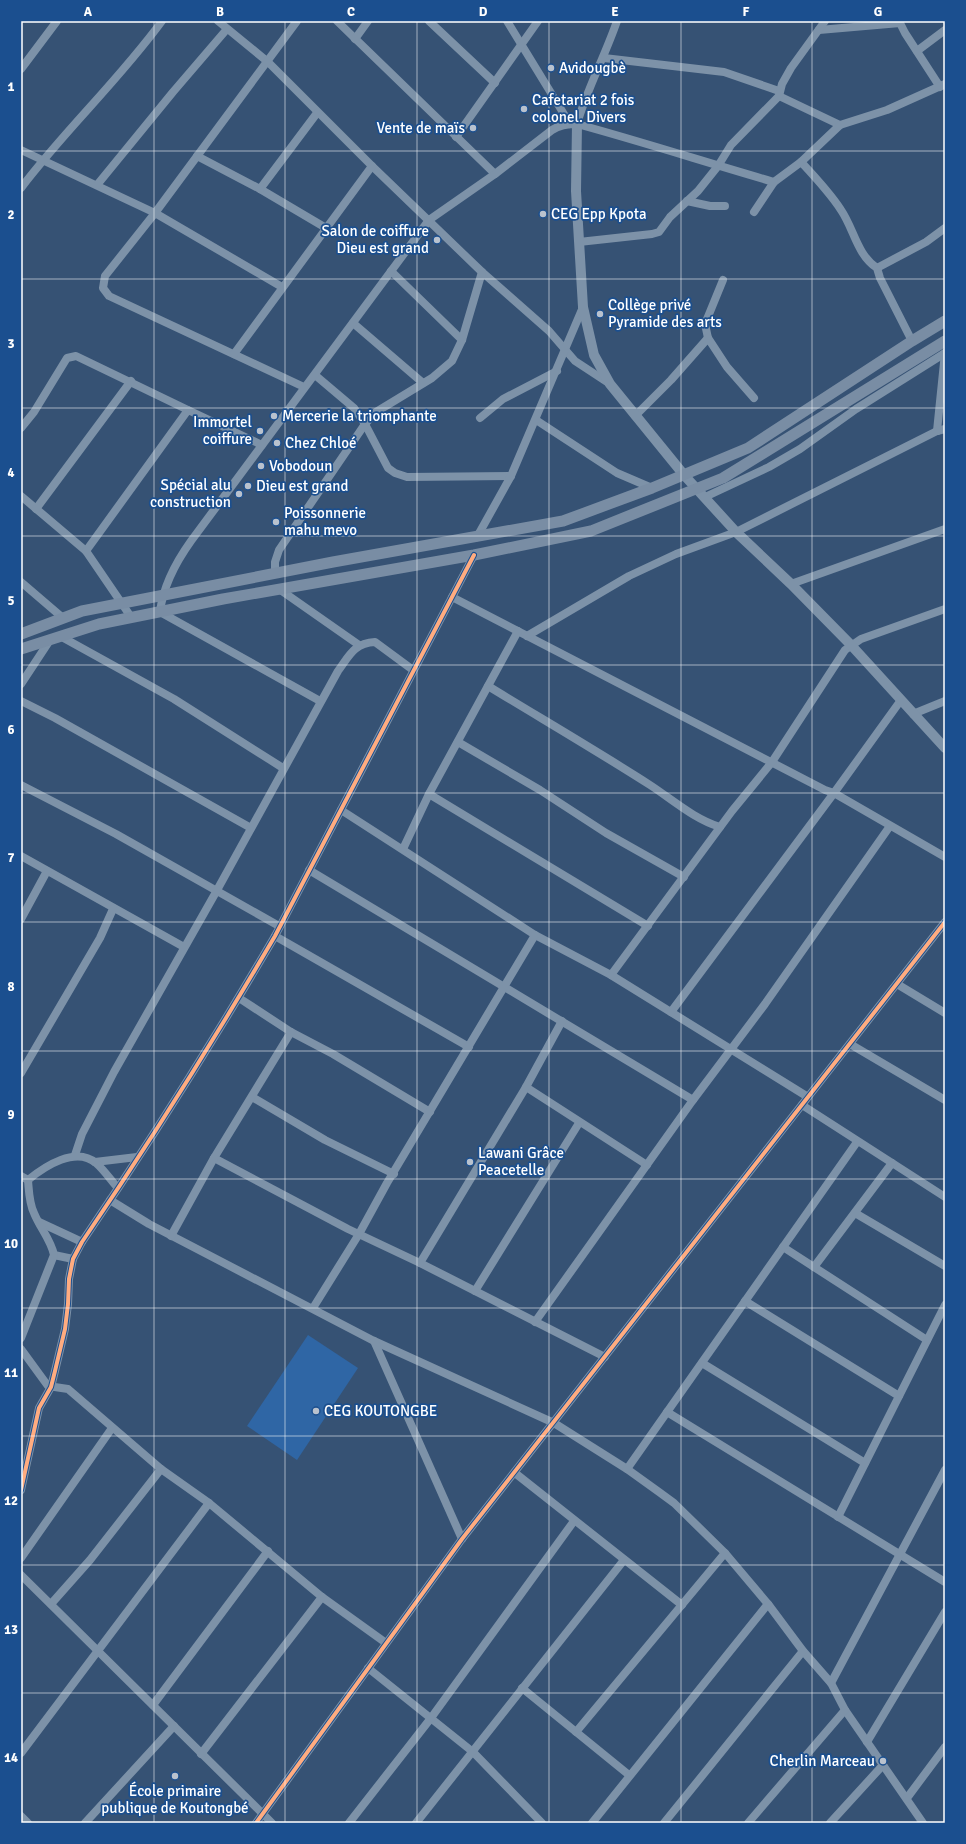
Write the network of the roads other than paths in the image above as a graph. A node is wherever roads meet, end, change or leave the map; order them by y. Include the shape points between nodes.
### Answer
1 (57, 21) edge
2 (162, 21) edge
3 (218, 21) edge
4 (297, 21) edge
5 (337, 21) edge
6 (368, 21) edge
7 (429, 21) edge
8 (507, 21) edge
9 (538, 21) edge
10 (618, 21) edge
11 (826, 21) edge
12 (900, 22) edge
13 (228, 29) junction
14 (819, 30) junction
15 (945, 30) edge
16 (356, 39) junction
17 (521, 45) junction
18 (917, 51) junction
19 (604, 58) junction
20 (268, 62) junction
21 (21, 70) edge
22 (495, 83) junction
23 (942, 85) edge
24 (779, 93) junction
25 (317, 113) junction
26 (573, 124) junction
27 (840, 125) junction
28 (456, 137) junction
29 (21, 150) edge
30 (197, 156) junction
31 (43, 160) junction
32 (801, 162) junction
33 (372, 166) junction
34 (718, 166) junction
35 (496, 174) junction
36 (774, 182) junction
37 (97, 185) junction
38 (21, 188) edge
39 (260, 189) junction
40 (688, 201) junction
41 (725, 206) dead end
42 (754, 212) dead end
43 (155, 213) junction
44 (429, 220) junction
45 (326, 228) junction
46 (945, 228) edge
47 (579, 242) junction
48 (877, 268) junction
49 (391, 272) junction
50 (482, 272) junction
51 (723, 280) dead end
52 (282, 287) junction
53 (583, 307) junction
54 (945, 321) edge
55 (353, 323) junction
56 (708, 338) junction
57 (462, 340) junction
58 (912, 341) junction
59 (945, 341) edge
60 (566, 349) junction
61 (234, 354) junction
62 (557, 372) junction
63 (315, 376) junction
64 (131, 381) junction
65 (423, 383) junction
66 (610, 384) junction
67 (304, 387) junction
68 (754, 398) dead end
69 (188, 410) junction
70 (635, 416) junction
71 (480, 418) dead end
72 (536, 420) junction
73 (365, 424) junction
74 (21, 428) edge
75 (941, 430) edge
76 (262, 445) junction
77 (684, 475) junction
78 (512, 476) junction
79 (652, 488) junction
80 (698, 489) junction
81 (21, 496) edge
82 (705, 497) junction
83 (36, 509) junction
84 (945, 529) edge
85 (736, 532) junction
86 (477, 537) junction
87 (86, 551) junction
88 (474, 555) junction
89 (275, 574) junction
90 (21, 582) edge
91 (791, 584) junction
92 (279, 589) junction
93 (162, 596) junction
94 (452, 597) junction
95 (122, 604) junction
96 (945, 609) edge
97 (160, 612) junction
98 (131, 617) junction
99 (63, 618) junction
100 (518, 631) junction
101 (21, 634) edge
102 (527, 636) junction
103 (55, 638) junction
104 (359, 645) junction
105 (851, 645) junction
106 (21, 649) edge
107 (414, 670) junction
108 (21, 684) edge
109 (488, 686) junction
110 (901, 700) junction
111 (21, 701) edge
112 (320, 701) junction
113 (945, 701) edge
114 (913, 714) junction
115 (458, 742) junction
116 (945, 748) edge
117 (772, 762) junction
118 (283, 768) junction
119 (21, 785) edge
120 (834, 793) junction
121 (429, 794) junction
122 (341, 810) junction
123 (890, 826) junction
124 (720, 827) junction
125 (251, 828) junction
126 (402, 849) junction
127 (21, 856) edge
128 (945, 857) edge
129 (308, 870) junction
130 (47, 871) junction
131 (684, 877) junction
132 (216, 892) junction
133 (114, 909) junction
134 (21, 919) edge
135 (945, 922) edge
136 (279, 926) junction
137 (648, 926) junction
138 (275, 936) junction
139 (535, 936) junction
140 (184, 947) junction
141 (611, 975) junction
142 (897, 984) junction
143 (505, 987) junction
144 (239, 998) junction
145 (672, 1012) junction
146 (945, 1013) edge
147 (562, 1021) junction
148 (291, 1032) junction
149 (850, 1044) junction
150 (469, 1047) junction
151 (731, 1050) junction
152 (21, 1073) edge
153 (526, 1087) junction
154 (808, 1097) junction
155 (252, 1098) junction
156 (693, 1100) junction
157 (945, 1100) edge
158 (802, 1105) junction
159 (430, 1112) junction
160 (580, 1123) junction
161 (858, 1142) junction
162 (75, 1155) junction
163 (137, 1157) junction
164 (214, 1158) junction
165 (95, 1162) junction
166 (892, 1163) junction
167 (647, 1165) junction
168 (394, 1174) junction
169 (25, 1178) edge
170 (117, 1187) junction
171 (945, 1197) edge
172 (110, 1200) junction
173 (855, 1213) junction
174 (38, 1222) junction
175 (360, 1234) junction
176 (171, 1236) junction
177 (82, 1242) junction
178 (784, 1247) junction
179 (54, 1255) junction
180 (73, 1259) junction
181 (420, 1263) junction
182 (945, 1266) edge
183 (814, 1267) junction
184 (475, 1291) junction
185 (745, 1301) junction
186 (945, 1305) edge
187 (313, 1308) junction
188 (535, 1322) junction
189 (21, 1338) edge
190 (927, 1340) junction
191 (374, 1341) junction
192 (21, 1349) edge
193 (605, 1357) junction
194 (702, 1363) junction
195 (51, 1387) junction
196 (899, 1396) junction
197 (667, 1412) junction
198 (554, 1423) junction
199 (112, 1428) junction
200 (866, 1463) junction
201 (161, 1469) junction
202 (627, 1469) junction
203 (945, 1470) edge
204 (515, 1473) junction
205 (21, 1490) edge
206 (209, 1502) junction
207 (838, 1517) junction
208 (574, 1520) junction
209 (462, 1539) junction
210 (268, 1551) junction
211 (725, 1553) junction
212 (900, 1554) junction
213 (21, 1558) edge
214 (624, 1560) junction
215 (21, 1575) edge
216 (945, 1582) edge
217 (322, 1597) junction
218 (51, 1604) junction
219 (768, 1604) junction
220 (682, 1605) junction
221 (945, 1612) edge
222 (386, 1643) junction
223 (98, 1651) junction
224 (803, 1651) junction
225 (368, 1668) junction
226 (831, 1683) junction
227 (522, 1688) junction
228 (153, 1706) junction
229 (845, 1710) junction
230 (431, 1718) junction
231 (174, 1726) junction
232 (576, 1732) junction
233 (868, 1742) junction
234 (945, 1747) edge
235 (473, 1752) junction
236 (21, 1753) edge
237 (201, 1754) junction
238 (883, 1765) junction
239 (629, 1775) junction
240 (907, 1798) junction
241 (263, 1815) junction
242 (21, 1816) edge
243 (28, 1823) edge
244 (85, 1823) edge
245 (256, 1823) edge
246 (272, 1823) edge
247 (349, 1823) edge
248 (416, 1823) edge
249 (542, 1823) edge
250 (592, 1823) edge
251 (664, 1823) edge
252 (748, 1823) edge
253 (830, 1823) edge
254 (923, 1823) edge

1 - 21 street
2 - 31 street via 133,58
3 - 13 street
4 - 20 street
5 - 16 street
6 - 16 street
7 - 22 street
8 - 17 street
9 - 17 street
10 - 19 street
11 - 14 street
12 - 14 street
12 - 18 street
13 - 20 street
13 - 37 street
14 - 24 street via 791,68
15 - 18 street
16 - 28 street
17 - 22 street
17 - 26 street
18 - 23 street
19 - 24 street via 724,72
19 - 26 street
20 - 25 street
20 - 30 street
22 - 28 street
23 - 27 street via 887,110
24 - 27 street
24 - 34 street via 731,144
25 - 33 street
25 - 39 street
26 - 34 street via 622,136
26 - 35 street via 552,130
26 - 47 street
27 - 32 street
28 - 35 street
29 - 31 street
30 - 39 street
30 - 43 street
31 - 37 street
31 - 38 street
32 - 36 street
32 - 48 street via 842,210 864,255
33 - 44 street
33 - 45 street
34 - 36 street
34 - 40 street
35 - 44 street
36 - 42 street
37 - 43 street
39 - 45 street
40 - 41 street via 710,206
40 - 47 street via 656,234
43 - 52 street
43 - 61 street via 105,276 105,293
44 - 49 street
44 - 50 street
45 - 52 street
46 - 48 street via 926,242
47 - 53 street
48 - 58 street
49 - 55 street
49 - 57 street
50 - 57 street
50 - 60 street
51 - 56 street via 705,324
52 - 61 street
53 - 60 street
53 - 66 street via 594,355
54 - 58 main road
55 - 63 street
55 - 65 street
56 - 68 street via 727,367
56 - 70 street
57 - 65 street via 445,369
58 - 77 main road via 748,448
59 - 80 main road via 723,478
60 - 62 street
60 - 66 street via 582,367
61 - 67 street
62 - 71 street via 503,400
62 - 72 street
63 - 67 street
63 - 73 street via 354,408
64 - 69 street
64 - 74 street via 76,356 70,356
64 - 83 street
65 - 73 street via 380,409
66 - 70 street
67 - 76 street
69 - 76 street
69 - 87 street
70 - 77 street
72 - 78 street
72 - 79 street via 617,472
73 - 78 street via 388,468 395,473 407,476
73 - 89 street via 279,550
75 - 82 street via 944,353 782,460
75 - 85 street
76 - 93 street via 179,559
77 - 79 main road
77 - 80 street
78 - 86 street
79 - 86 main road via 563,521
80 - 82 street
80 - 88 main road via 590,532
81 - 83 street
82 - 85 street
83 - 87 street
84 - 91 street
85 - 91 street
85 - 102 street via 676,554 629,576
86 - 89 main road
87 - 95 street
88 - 92 main road
88 - 94 street
89 - 93 main road
90 - 99 street
91 - 105 street
92 - 97 main road
92 - 104 street
93 - 95 main road
93 - 97 street
94 - 100 street
94 - 107 street
95 - 98 street
95 - 99 main road
96 - 105 street via 861,639
97 - 98 main road
97 - 112 street
98 - 103 main road
99 - 101 main road
100 - 102 street
100 - 109 street
102 - 117 street
103 - 106 main road
103 - 108 street
103 - 118 street via 174,699
104 - 107 street via 374,642
104 - 112 street via 338,671
105 - 110 street
105 - 117 street
107 - 122 street
109 - 115 street
109 - 124 street via 707,823
110 - 114 street
110 - 120 street
111 - 125 street via 56,718
112 - 118 street
113 - 114 street
114 - 116 street
115 - 121 street
115 - 131 street via 540,790 606,833
117 - 120 street
117 - 124 street
118 - 125 street
119 - 132 street via 116,834
120 - 123 street
120 - 145 street
121 - 126 street
121 - 137 street
122 - 126 street
122 - 129 street
123 - 128 street
123 - 151 street
124 - 131 street
125 - 132 street
126 - 139 street
127 - 130 street
129 - 136 street
129 - 143 street
130 - 133 street
130 - 134 street
131 - 137 street
132 - 136 street
132 - 140 street
133 - 140 street
133 - 152 street via 100,938
135 - 142 street
136 - 138 street
137 - 141 street
138 - 144 street
138 - 150 street
139 - 141 street
139 - 143 street
140 - 162 street via 110,1080 82,1134
141 - 145 street
142 - 146 street
142 - 149 street
143 - 147 street
143 - 150 street
144 - 148 street
144 - 163 street
145 - 151 street
147 - 153 street
147 - 156 street
148 - 155 street
148 - 159 street
149 - 154 street
149 - 157 street
150 - 159 street
151 - 154 street
151 - 156 street
153 - 160 street
153 - 181 street
154 - 158 street
155 - 164 street
155 - 168 street via 325,1140
156 - 167 street
158 - 161 street
158 - 193 street
159 - 168 street
160 - 167 street
160 - 184 street
161 - 166 street
161 - 178 street
162 - 165 street
162 - 169 street via 44,1167
163 - 165 street
163 - 170 street
164 - 175 street
164 - 176 street
165 - 170 street
166 - 171 street
166 - 173 street
167 - 188 street
168 - 175 street
169 - 174 street via 30,1203
170 - 172 street
172 - 176 street
172 - 177 street
173 - 182 street
173 - 183 street
174 - 177 street
174 - 179 street via 53,1246
175 - 181 street
175 - 187 street
176 - 187 street
177 - 180 street
178 - 183 street
178 - 185 street
179 - 180 street
179 - 189 street
180 - 195 street via 65,1329
181 - 184 street
183 - 190 street
184 - 188 street
185 - 194 street
185 - 196 street
186 - 190 street
187 - 191 street
188 - 193 street
190 - 196 street
191 - 198 street
191 - 209 street
192 - 195 street via 46,1384
193 - 198 street
194 - 197 street
194 - 200 street
195 - 199 street via 68,1389
195 - 205 street via 39,1408
196 - 200 street
197 - 202 street
197 - 207 street
198 - 202 street
198 - 204 street
199 - 201 street
199 - 213 street
200 - 207 street
201 - 206 street
201 - 218 street via 90,1560
202 - 211 street via 674,1503
203 - 212 street
204 - 208 street
204 - 209 street
206 - 210 street
206 - 223 street
207 - 212 street
208 - 214 street
208 - 230 street
209 - 222 street
210 - 217 street
210 - 228 street
211 - 219 street
211 - 220 street
212 - 216 street
212 - 226 street
214 - 220 street
214 - 227 street
215 - 218 street
217 - 222 street
217 - 237 street
218 - 223 street
219 - 224 street
219 - 239 street
220 - 232 street
221 - 233 street
222 - 225 street
223 - 228 street
223 - 236 street
224 - 226 street
224 - 251 street
225 - 230 street
225 - 241 street
226 - 229 street
227 - 232 street
227 - 235 street
228 - 231 street
229 - 233 street
229 - 252 street
230 - 235 street
230 - 247 street
231 - 237 street
231 - 244 street
232 - 239 street
233 - 238 street
234 - 240 street
235 - 248 street
235 - 249 street
237 - 241 street
238 - 240 street
238 - 253 street
239 - 250 street
240 - 254 street
241 - 245 street
241 - 246 street
242 - 243 street

